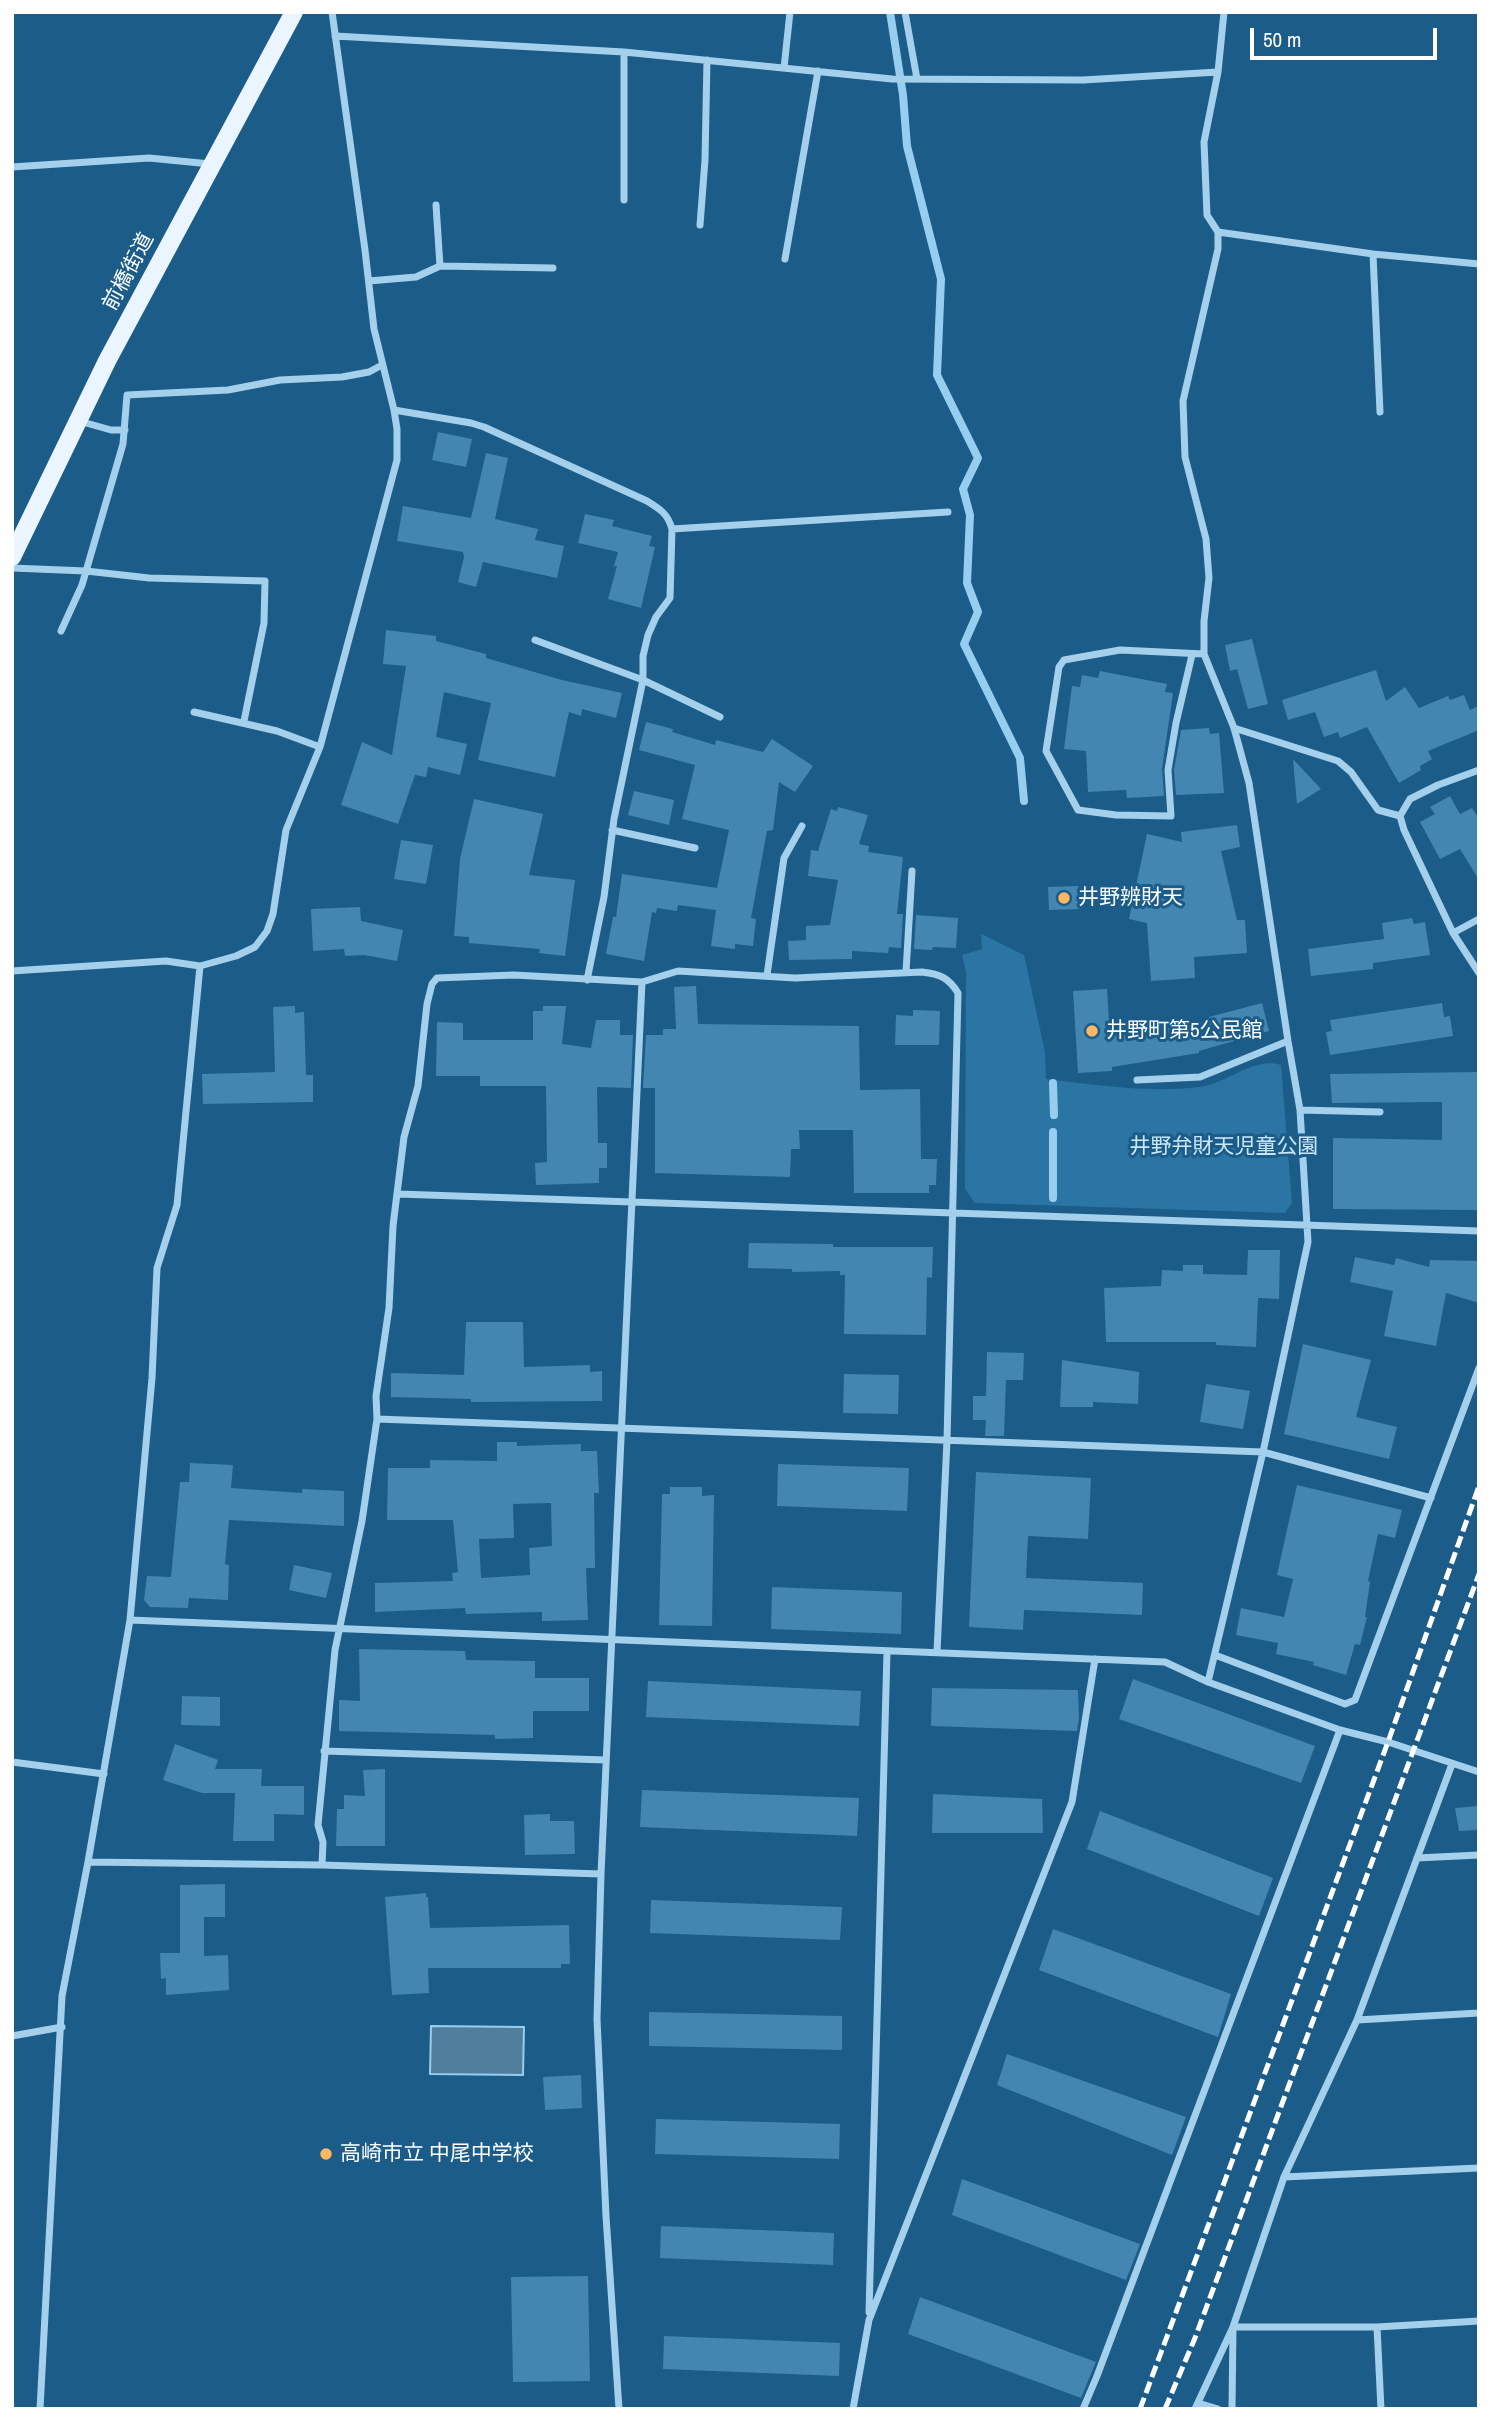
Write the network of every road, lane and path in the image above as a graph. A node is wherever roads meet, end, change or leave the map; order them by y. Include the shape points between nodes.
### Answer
1 (293, 12) edge
2 (332, 12) edge
3 (790, 12) edge
4 (905, 12) edge
5 (1224, 12) edge
6 (335, 36) junction
7 (624, 52) junction
8 (707, 60) junction
9 (785, 68) junction
10 (818, 71) junction
11 (1218, 72) junction
12 (918, 79) junction
13 (213, 164) junction
14 (12, 167) edge
15 (624, 200) dead end
16 (436, 205) dead end
17 (700, 225) dead end
18 (1218, 232) junction
19 (1373, 254) junction
20 (785, 259) dead end
21 (1479, 264) edge
22 (440, 266) junction
23 (553, 268) dead end
24 (369, 281) junction
25 (382, 365) junction
26 (394, 410) junction
27 (1380, 412) dead end
28 (79, 421) junction
29 (125, 430) junction
30 (948, 512) dead end
31 (672, 529) junction
32 (12, 557) edge
33 (12, 568) edge
34 (86, 571) junction
35 (61, 631) dead end
36 (535, 640) dead end
37 (1203, 654) junction
38 (1192, 655) junction
39 (643, 680) junction
40 (194, 712) dead end
41 (720, 717) dead end
42 (244, 722) junction
43 (1234, 728) junction
44 (320, 747) junction
45 (1479, 770) edge
46 (1400, 816) junction
47 (802, 825) dead end
48 (612, 830) junction
49 (695, 848) dead end
50 (912, 871) dead end
51 (1479, 919) edge
52 (1453, 933) junction
53 (200, 966) junction
54 (12, 971) edge
55 (906, 972) junction
56 (1479, 973) edge
57 (767, 975) junction
58 (587, 980) junction
59 (642, 982) junction
60 (1288, 1041) junction
61 (1137, 1080) dead end
62 (1300, 1110) junction
63 (1380, 1112) dead end
64 (398, 1194) junction
65 (631, 1201) junction
66 (952, 1213) junction
67 (1307, 1225) junction
68 (1479, 1231) edge
69 (1479, 1368) edge
70 (377, 1419) junction
71 (621, 1429) junction
72 (947, 1440) junction
73 (1263, 1452) junction
74 (1431, 1498) junction
75 (130, 1620) junction
76 (338, 1630) junction
77 (612, 1639) junction
78 (887, 1652) junction
79 (937, 1652) junction
80 (1215, 1656) junction
81 (1095, 1659) junction
82 (1208, 1682) junction
83 (1340, 1730) junction
84 (324, 1751) junction
85 (606, 1760) junction
86 (12, 1762) edge
87 (1452, 1764) junction
88 (1479, 1772) edge
89 (104, 1774) junction
90 (1479, 1855) edge
91 (1417, 1858) junction
92 (88, 1862) junction
93 (322, 1865) junction
94 (601, 1874) junction
95 (1479, 2013) edge
96 (1357, 2020) junction
97 (62, 2027) junction
98 (12, 2036) edge
99 (1479, 2168) edge
100 (1284, 2177) junction
101 (869, 2320) junction
102 (1479, 2321) edge
103 (1233, 2327) junction
104 (1377, 2327) junction
105 (1196, 2406) edge
106 (40, 2409) edge
107 (619, 2409) edge
108 (853, 2409) edge
109 (1083, 2409) edge
110 (1218, 2409) edge
111 (1232, 2409) edge
112 (1381, 2409) edge

1 - 13 main road, 前橋街道
2 - 6 street
3 - 9 street
4 - 12 street
5 - 11 street
6 - 7 street
6 - 24 street
7 - 8 street
7 - 15 street
8 - 9 street
8 - 17 street
9 - 10 street
10 - 12 street
10 - 20 street
11 - 12 street via 1083,80
11 - 18 street via 1204,142 1206,215
13 - 14 street via 149,158
13 - 28 main road, 前橋街道
16 - 22 street
18 - 19 street
18 - 37 street via 1183,401 1185,457 1206,539
19 - 21 street
19 - 27 street
22 - 23 street
22 - 24 street via 416,276
24 - 25 street
25 - 26 street
25 - 29 street via 342,377 127,395
26 - 31 street via 484,427 647,501 661,510
26 - 44 street via 397,460
28 - 29 street
28 - 32 main road, 前橋街道
29 - 34 street
30 - 31 street
31 - 39 street via 670,598 648,635
33 - 34 street
34 - 35 street
34 - 42 street via 265,581 264,624
36 - 39 street
37 - 38 street
37 - 43 street
38 - 38 street via 1120,650 1064,660 1059,667 1046,751 1078,810 1171,816 1168,769
39 - 41 street
39 - 48 street
40 - 42 street
42 - 44 street
43 - 46 street via 1338,761 1378,810
43 - 60 street via 1249,783
44 - 53 street via 286,830 267,931 254,947
45 - 46 street via 1410,799
46 - 52 street
47 - 57 street via 784,858
48 - 49 street
48 - 58 street
50 - 55 street
51 - 52 street
52 - 56 street
53 - 54 street via 166,961
53 - 75 street via 177,1205 157,1268
55 - 57 street via 795,978
55 - 66 street via 937,974 951,980 958,993
57 - 59 street via 678,971
58 - 59 street
58 - 64 street via 514,975 437,978 432,984 418,1086 404,1137
59 - 65 street
60 - 61 street via 1200,1077
60 - 62 street
62 - 63 street
62 - 67 street
64 - 65 street
64 - 70 street
65 - 66 street
65 - 71 street
66 - 67 street
66 - 72 street
67 - 68 street
67 - 73 street via 1308,1242
69 - 74 street
70 - 71 street
70 - 76 street via 362,1521
71 - 72 street
71 - 77 street
72 - 73 street
72 - 79 street
73 - 74 street
73 - 80 street
74 - 80 street via 1355,1700 1345,1704
75 - 76 street
75 - 89 street
76 - 77 street
76 - 84 street
77 - 78 street
77 - 85 street
78 - 79 street
78 - 101 street
79 - 81 street
80 - 82 street
81 - 82 street via 1165,1662
81 - 101 street via 1072,1802
82 - 83 street
83 - 87 street
83 - 109 street
84 - 85 street
84 - 93 street via 318,1825
85 - 94 street
86 - 89 street
87 - 88 street
87 - 91 street
89 - 92 street
90 - 91 street
91 - 96 street
92 - 93 street
92 - 97 street via 62,1996
93 - 94 street
94 - 107 street via 597,2019
95 - 96 street
96 - 100 street
97 - 98 street
97 - 106 street
99 - 100 street
100 - 103 street
101 - 108 street
102 - 104 street
103 - 104 street
103 - 105 street
103 - 111 street
104 - 112 street
105 - 110 street

